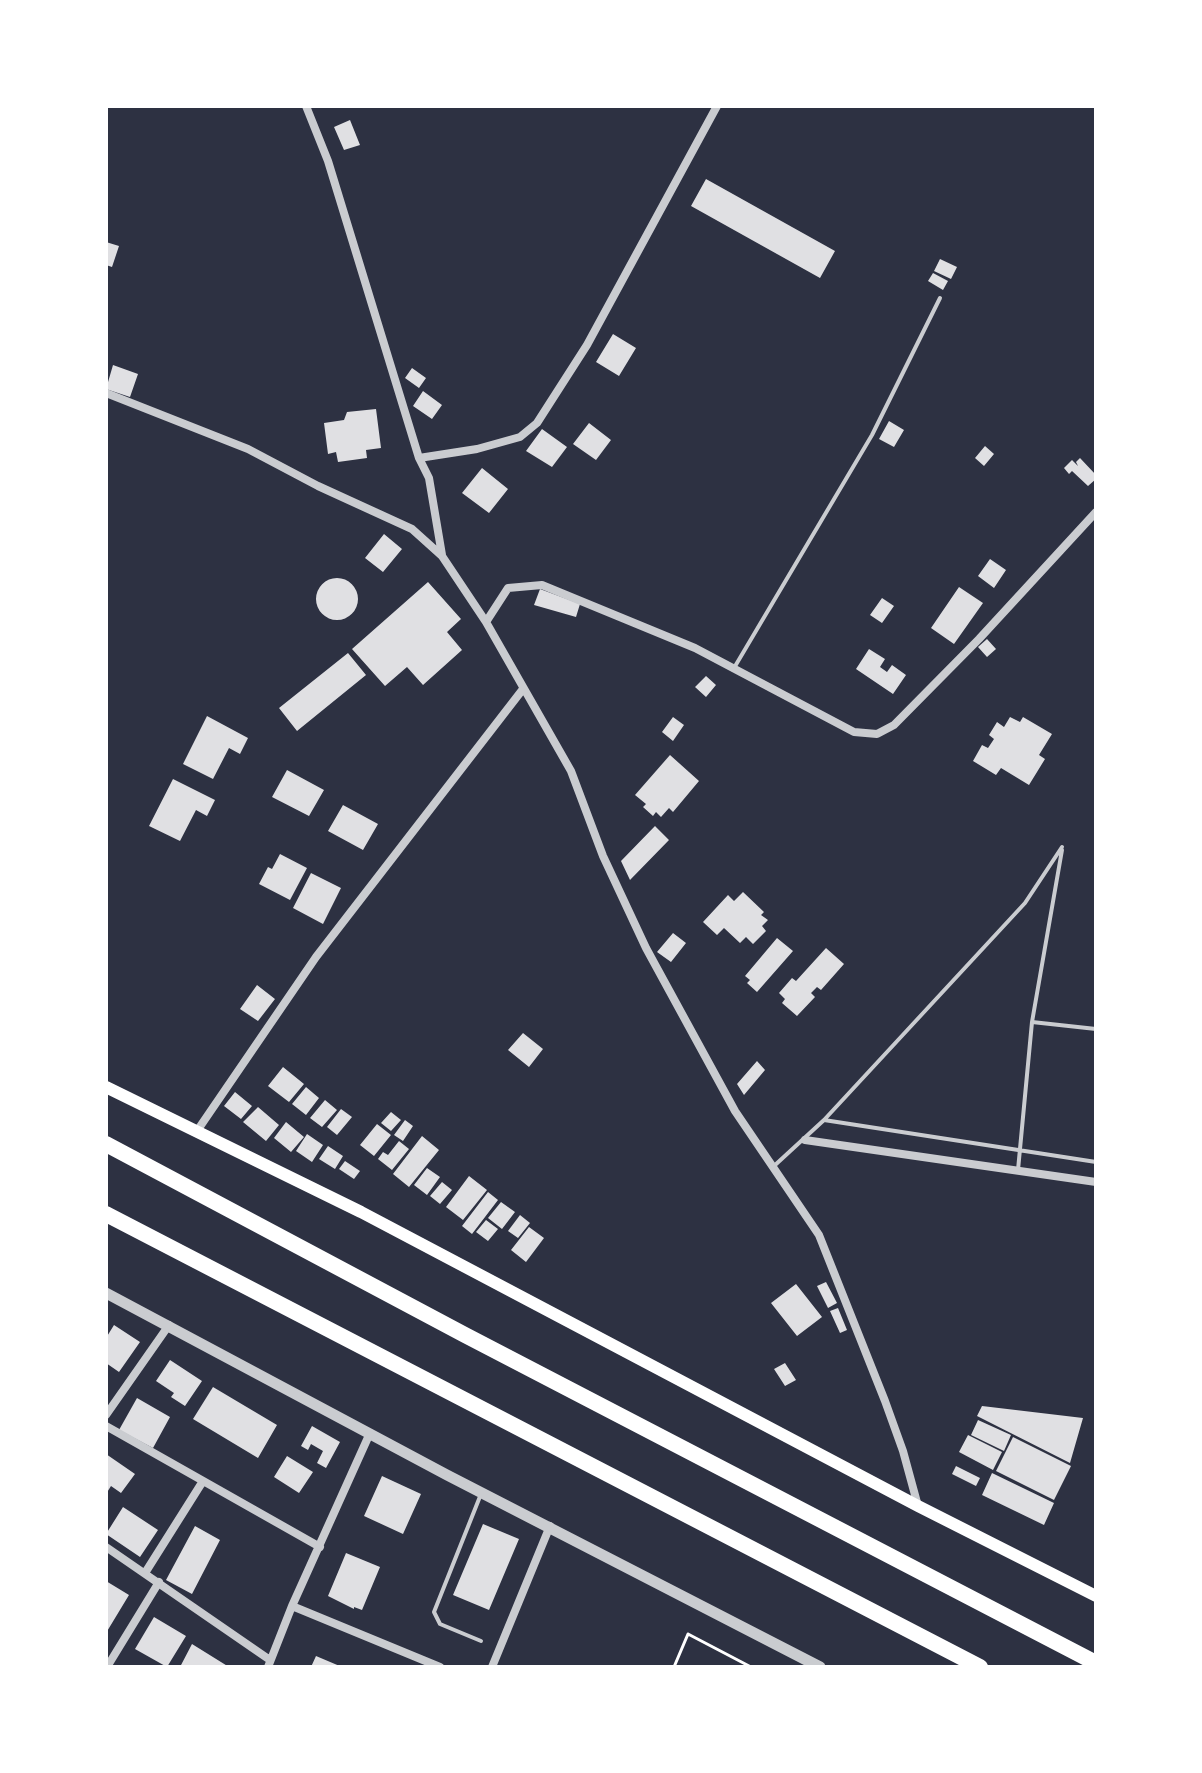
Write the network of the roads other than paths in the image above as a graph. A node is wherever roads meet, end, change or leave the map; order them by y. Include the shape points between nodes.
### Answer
1 (306, 106) edge
2 (717, 106) edge
3 (940, 298) dead end
4 (106, 393) edge
5 (419, 458) junction
6 (1096, 512) edge
7 (442, 556) junction
8 (486, 622) junction
9 (734, 668) junction
10 (523, 689) junction
11 (1032, 1022) junction
12 (1096, 1029) edge
13 (106, 1087) edge
14 (824, 1120) junction
15 (197, 1131) junction
16 (805, 1140) junction
17 (106, 1144) edge
18 (1021, 1151) junction
19 (1096, 1162) edge
20 (774, 1166) junction
21 (1017, 1172) junction
22 (1096, 1182) edge
23 (106, 1214) edge
24 (106, 1293) edge
25 (169, 1325) junction
26 (106, 1415) edge
27 (106, 1426) edge
28 (370, 1433) junction
29 (203, 1481) junction
30 (481, 1492) junction
31 (918, 1506) junction
32 (550, 1526) junction
33 (106, 1547) edge
34 (320, 1547) junction
35 (145, 1573) junction
36 (159, 1582) junction
37 (1096, 1596) edge
38 (292, 1606) junction
39 (481, 1641) dead end
40 (269, 1663) edge
41 (1096, 1663) edge
42 (107, 1667) edge
43 (440, 1667) edge
44 (492, 1667) edge
45 (820, 1667) edge
46 (980, 1667) edge

1 - 5 street via 333,176
2 - 5 street via 587,345 537,423 520,437
3 - 9 lane via 872,435
4 - 7 street via 248,449 412,529
5 - 7 street via 429,478
6 - 9 street via 979,639 894,725 877,734 854,732
7 - 8 street
8 - 9 street via 508,588 542,585
8 - 10 street
10 - 15 street via 316,957
10 - 20 street via 571,771 646,948 735,1111
11 - 12 lane
11 - 14 lane via 1062,847 1025,903
11 - 18 lane
13 - 15 main road
14 - 16 lane
14 - 18 lane
15 - 31 main road
16 - 20 lane
16 - 21 street
17 - 41 highway
18 - 19 lane
18 - 21 lane
20 - 31 street via 819,1235 885,1401
21 - 22 street
23 - 46 highway
24 - 25 street
25 - 26 street
25 - 28 street
27 - 29 street
28 - 30 street
28 - 34 street
29 - 34 street
29 - 35 street
30 - 32 street
30 - 39 lane via 434,1612 440,1624
31 - 37 main road
32 - 44 street
32 - 45 street
33 - 35 street
34 - 38 street
35 - 36 street
36 - 40 street
36 - 42 street
38 - 40 street
38 - 43 street

